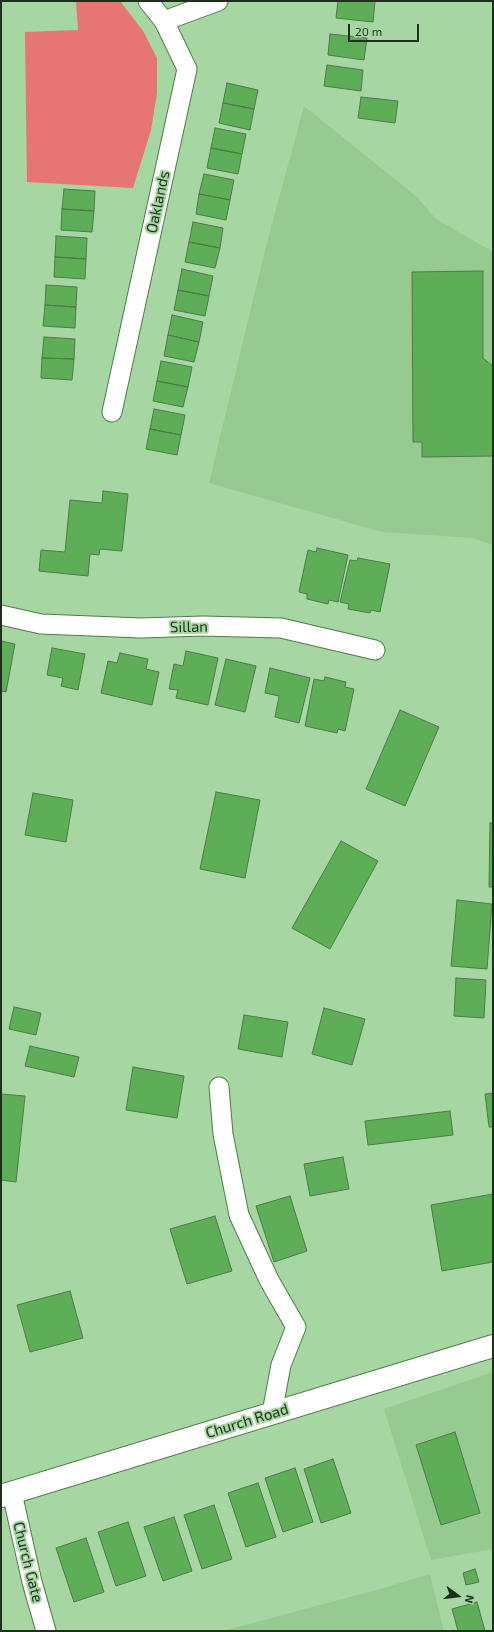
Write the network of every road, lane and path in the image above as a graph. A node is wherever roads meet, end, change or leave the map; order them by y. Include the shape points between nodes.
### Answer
1 (148, 1) edge
2 (218, 1) edge
3 (164, 21) junction
4 (112, 412) dead end
5 (1, 615) edge
6 (375, 650) dead end
7 (219, 1088) dead end
8 (493, 1346) edge
9 (272, 1413) junction
10 (6, 1494) edge
11 (46, 1631) edge

1 - 3 street, Oaklands
2 - 3 street
3 - 4 street, Oaklands via 187,69
5 - 6 street, Sillan via 48,624 142,628 281,628
7 - 9 street via 223,1134 239,1215 269,1280 296,1327 281,1365
8 - 9 main road, Church Road
9 - 10 main road, Church Road
10 - 11 street, Church Gate

